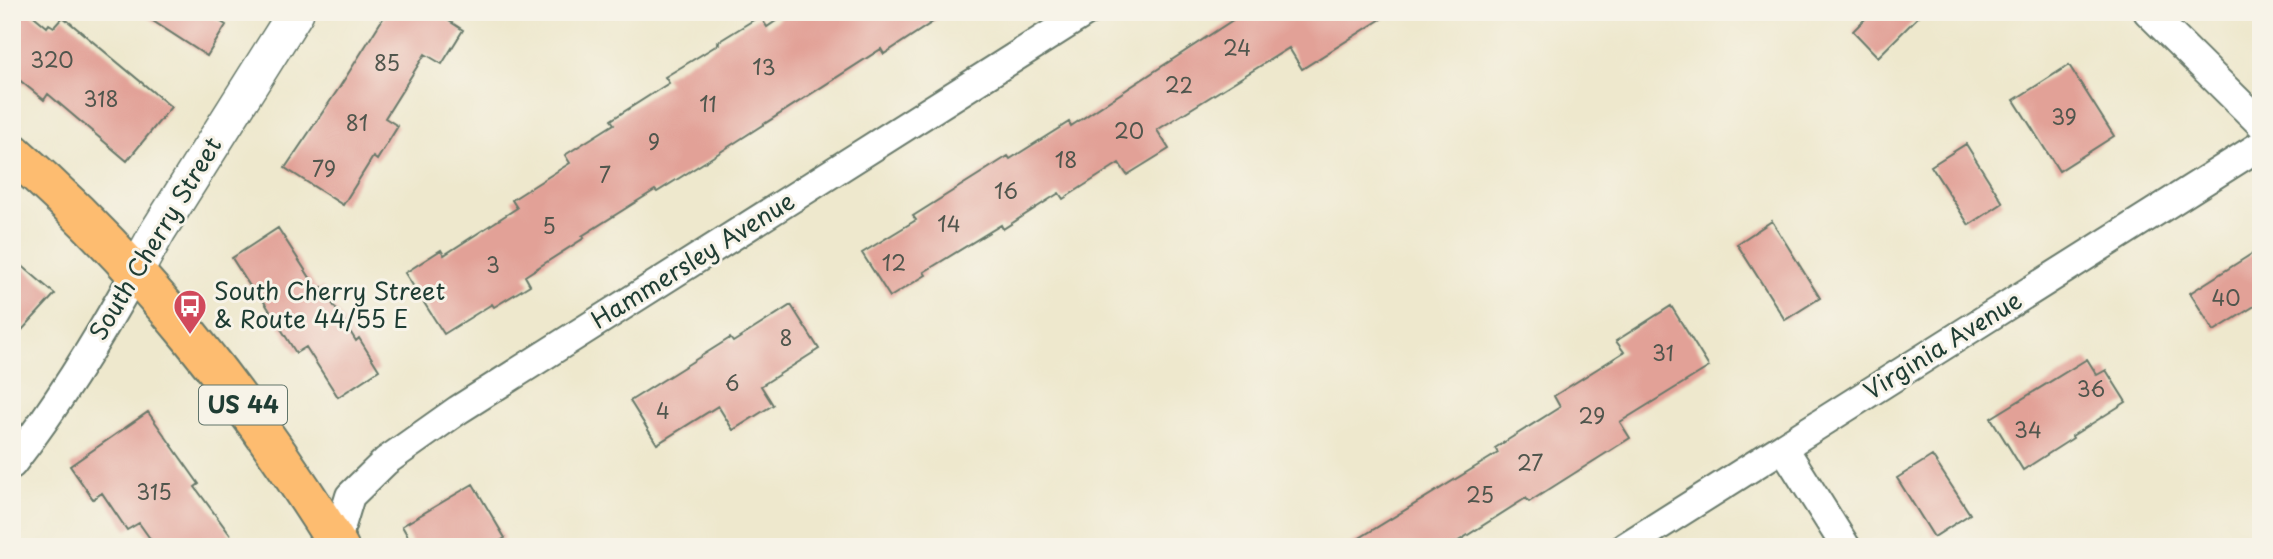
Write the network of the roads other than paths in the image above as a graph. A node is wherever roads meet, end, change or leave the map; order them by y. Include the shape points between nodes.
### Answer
1 (296, 12) edge
2 (1086, 12) edge
3 (2148, 12) edge
4 (2261, 124) edge
5 (2261, 145) edge
6 (12, 152) edge
7 (136, 271) junction
8 (1783, 447) junction
9 (12, 464) edge
10 (337, 544) edge
11 (1625, 547) edge
12 (1846, 547) edge

1 - 7 street, South Cherry Street
2 - 10 street, Hammersley Avenue via 386,461 350,496
3 - 4 street
5 - 8 street, Virginia Avenue
6 - 7 highway, US 44
7 - 9 street, South Cherry Street via 71,379
7 - 10 highway, US 44 via 225,380
8 - 11 street, Virginia Avenue
8 - 12 street

